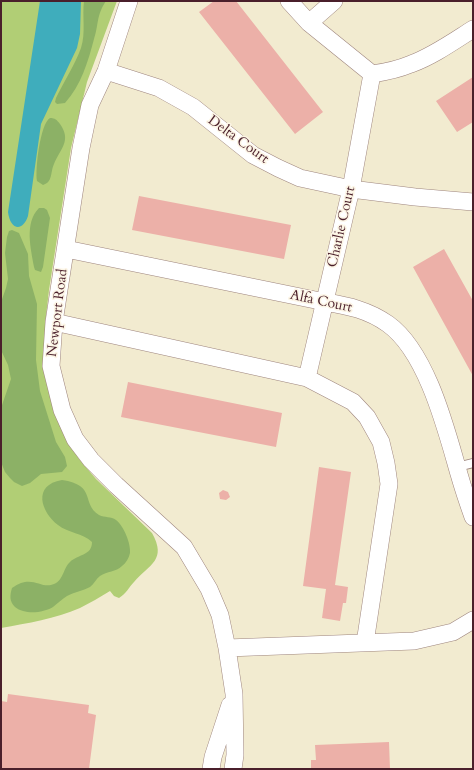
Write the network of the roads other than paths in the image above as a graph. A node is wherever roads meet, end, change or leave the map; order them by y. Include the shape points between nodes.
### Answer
1 (129, 1) edge
2 (288, 1) edge
3 (334, 1) edge
4 (309, 23) junction
5 (473, 28) edge
6 (106, 71) junction
7 (372, 74) junction
8 (351, 189) junction
9 (473, 202) edge
10 (66, 249) junction
11 (325, 302) junction
12 (54, 322) junction
13 (307, 378) junction
14 (465, 465) edge
15 (473, 517) edge
16 (473, 620) edge
17 (365, 643) junction
18 (227, 648) junction
19 (234, 694) junction
20 (211, 769) edge
21 (233, 769) edge

1 - 6 street, Newport Road
2 - 4 street
3 - 4 street
4 - 7 street
5 - 7 street via 413,64
6 - 8 street, Delta Court via 159,88 193,107 253,155 278,168 300,178
6 - 10 street, Newport Road via 90,105
7 - 8 street, Charlie Court
8 - 9 street, Delta Court
8 - 11 street, Charlie Court
10 - 11 street, Alfa Court
10 - 12 street, Newport Road
11 - 13 street, Charlie Court
11 - 14 street, Alfa Court via 351,306 370,314 388,325 403,340 416,358 430,386
12 - 13 street
12 - 18 street, Newport Road via 52,366 62,410 75,439 91,460 116,485 184,547 209,589 220,615
13 - 17 street via 353,402 367,417 381,442 386,463 389,484
14 - 15 street, Alfa Court
16 - 17 street via 452,632 414,641
17 - 18 street
18 - 19 street, Newport Road
19 - 20 street, Newport Road
19 - 21 street, Newport Road

